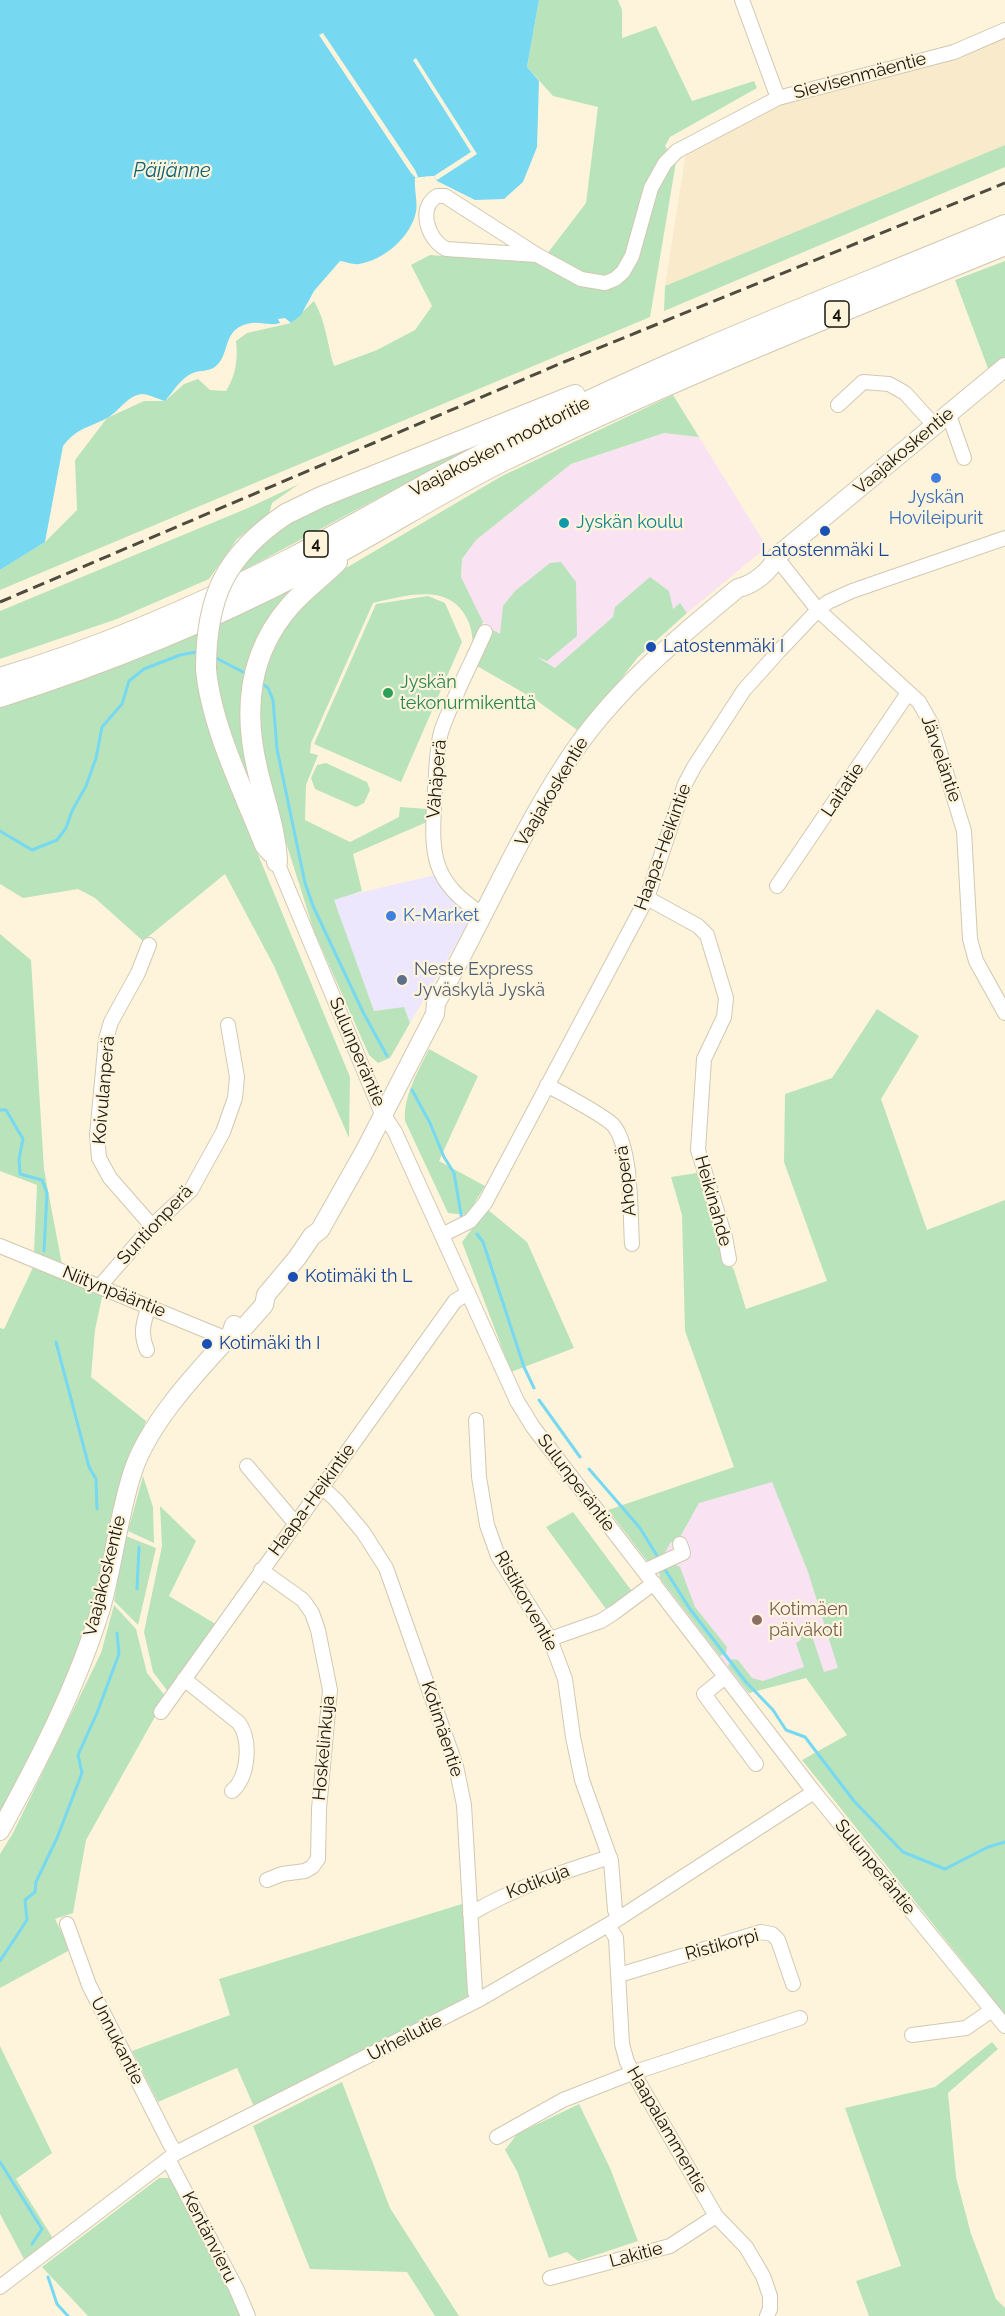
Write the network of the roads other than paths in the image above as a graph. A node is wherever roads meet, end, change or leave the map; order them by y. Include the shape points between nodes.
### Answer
1 (742, 0) edge
2 (1005, 30) edge
3 (778, 98) junction
4 (1005, 225) edge
5 (1005, 245) edge
6 (537, 255) junction
7 (1005, 367) edge
8 (621, 385) junction
9 (838, 405) dead end
10 (940, 420) junction
11 (964, 458) dead end
12 (1005, 539) edge
13 (353, 545) junction
14 (776, 557) junction
15 (818, 610) junction
16 (485, 632) dead end
17 (0, 678) edge
18 (908, 693) junction
19 (0, 697) edge
20 (278, 862) junction
21 (777, 886) dead end
22 (647, 898) junction
23 (483, 915) junction
24 (149, 945) dead end
25 (1005, 1013) edge
26 (228, 1025) dead end
27 (547, 1085) junction
28 (381, 1108) junction
29 (152, 1226) junction
30 (442, 1235) junction
31 (632, 1244) dead end
32 (0, 1246) edge
33 (729, 1259) dead end
34 (100, 1286) junction
35 (468, 1293) junction
36 (149, 1306) junction
37 (229, 1337) junction
38 (147, 1350) dead end
39 (476, 1420) dead end
40 (247, 1466) dead end
41 (322, 1487) junction
42 (295, 1523) junction
43 (680, 1544) dead end
44 (656, 1565) junction
45 (261, 1570) junction
46 (654, 1583) junction
47 (550, 1639) junction
48 (725, 1677) junction
49 (184, 1679) junction
50 (161, 1712) dead end
51 (756, 1764) dead end
52 (232, 1791) dead end
53 (814, 1792) junction
54 (0, 1831) edge
55 (610, 1857) junction
56 (267, 1880) dead end
57 (470, 1914) junction
58 (613, 1922) junction
59 (67, 1924) dead end
60 (619, 1975) junction
61 (793, 1984) dead end
62 (480, 1999) junction
63 (992, 2010) junction
64 (800, 2018) dead end
65 (1005, 2026) edge
66 (912, 2035) dead end
67 (632, 2073) junction
68 (497, 2137) dead end
69 (172, 2156) junction
70 (716, 2216) junction
71 (550, 2278) dead end
72 (0, 2287) edge
73 (248, 2316) edge
74 (767, 2316) edge

1 - 3 street, Sievisenmäentie
2 - 3 street, Sievisenmäentie via 954,52
3 - 6 street via 677,150 665,163 651,188 628,265 615,279 581,279
4 - 8 highway, Vaajakosken moottoritie / 4
5 - 13 highway, Vaajakosken moottoritie / 4 via 590,419 496,465
6 - 6 street via 446,249 431,235 428,206 437,196 445,196
7 - 10 main road, Vaajakoskentie
8 - 17 highway, Vaajakosken moottoritie / 4 via 488,450 292,558 187,609 81,652
8 - 20 highway, bridge via 593,389 521,415 321,497 286,514 239,553 218,589 211,613 206,669 234,768 265,845
9 - 10 street via 863,382 889,384
10 - 11 street via 951,421
10 - 14 main road, Vaajakoskentie
12 - 15 street, Haapa-Heikintie via 852,591
13 - 19 highway, Vaajakosken moottoritie / 4 via 191,627 85,670
13 - 20 highway via 291,605 268,635 254,674 250,725
14 - 15 street, Järveläntie
14 - 23 main road, Vaajakoskentie via 773,565 748,586 738,588 661,654 580,743 529,826
15 - 18 street, Järveläntie
15 - 22 street, Haapa-Heikintie via 744,690 694,767
16 - 23 street, Vähäperä via 440,739 432,835 433,851 450,889
18 - 21 street, Laitatie
18 - 25 street, Järveläntie via 920,702 931,723 961,820 970,939 976,961
20 - 28 street, Sulunperäntie
22 - 27 street, Haapa-Heikintie
22 - 33 street, Heikinahde via 708,935 726,998 724,1017 704,1059 698,1150
23 - 28 main road, Vaajakoskentie via 436,1003 419,1020
24 - 29 street, Koivulanperä via 111,1022 97,1135 99,1158 110,1178
26 - 29 street, Suntionperä via 237,1077 235,1098 223,1132 191,1190
27 - 30 street, Haapa-Heikintie via 485,1203 470,1221
27 - 31 street, Ahoperä via 613,1124 622,1139
28 - 30 street, Sulunperäntie
28 - 37 main road, Vaajakoskentie via 364,1152 320,1230 266,1295 257,1299 233,1326
29 - 34 street, Suntionperä
30 - 35 street, Sulunperäntie
32 - 34 street, Niitynpääntie
34 - 36 street, Niitynpääntie
35 - 41 street, Haapa-Heikintie via 455,1301
35 - 44 street, Sulunperäntie via 517,1401 533,1427
36 - 37 street, Niitynpääntie
36 - 38 street via 142,1338
37 - 54 main road, Vaajakoskentie via 145,1443 133,1470 101,1607 76,1676
39 - 47 street, Ristikorventie via 487,1525 498,1556
40 - 42 street
41 - 42 street, Haapa-Heikintie
41 - 57 street, Kotimäentie via 363,1532 386,1568 427,1679 456,1766 464,1805
42 - 45 street, Haapa-Heikintie
43 - 44 street via 683,1553
44 - 46 street, Sulunperäntie
45 - 49 street, Haapa-Heikintie
45 - 56 street, Hoskelinkuja via 303,1600 312,1613 330,1690 318,1859 305,1871
46 - 47 street via 601,1621
46 - 48 street, Sulunperäntie
47 - 55 street, Ristikorventie via 565,1679 582,1780
48 - 51 street via 704,1694
48 - 53 street, Sulunperäntie
49 - 50 street, Haapa-Heikintie
49 - 52 street via 244,1730 247,1742 243,1773
53 - 58 street, Urheilutie
53 - 63 street, Sulunperäntie
55 - 57 street, Kotikuja via 498,1898
55 - 58 street, Ristikorventie
57 - 62 street, Kotimäentie via 475,1992
58 - 60 street, Haapalammentie
58 - 62 street, Urheilutie
59 - 69 street, Unnukantie via 89,1985 170,2144
60 - 61 street, Ristikorpi via 761,1932 778,1940
60 - 67 street, Haapalammentie via 622,2044
62 - 69 street, Urheilutie
63 - 65 street, Sulunperäntie
63 - 66 street via 966,2028
64 - 67 street
67 - 68 street via 563,2100
67 - 70 street, Haapalammentie
69 - 72 street, Urheilutie
69 - 73 street, Kentänvieru
70 - 71 street, Lakitie via 670,2246
70 - 74 street, Haapalammentie via 746,2247 764,2276 770,2296

